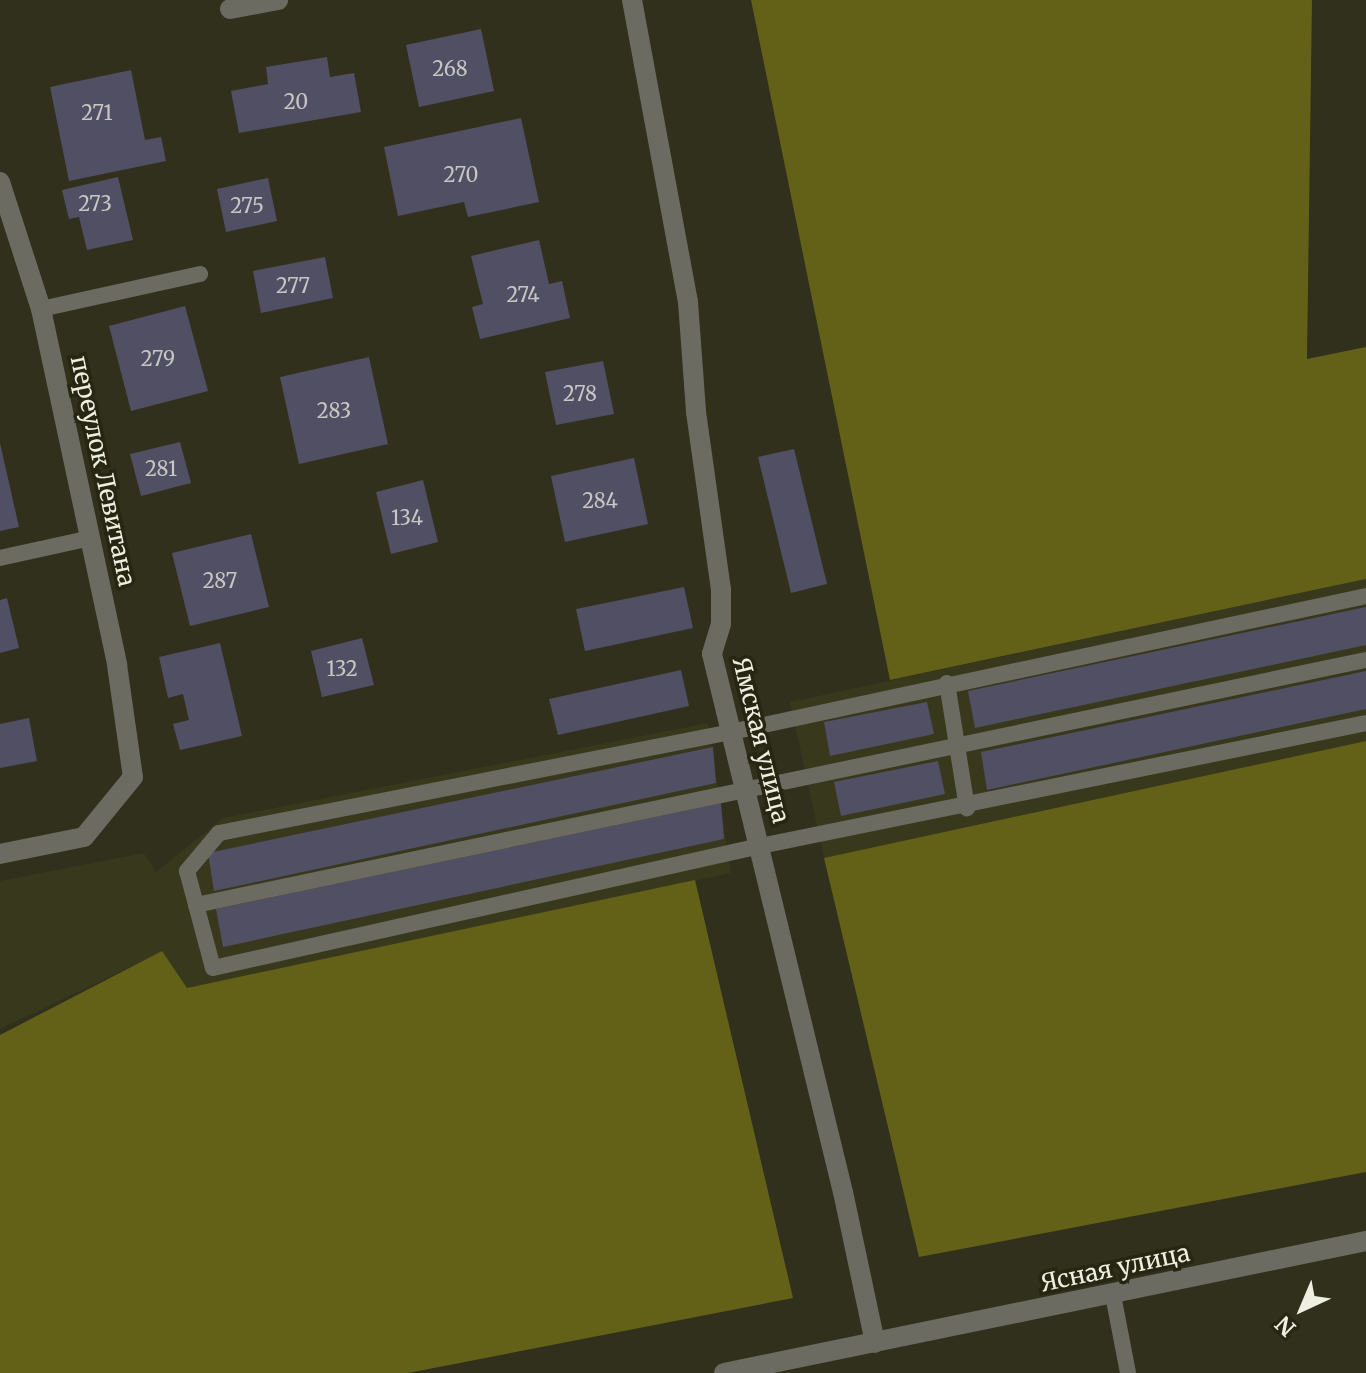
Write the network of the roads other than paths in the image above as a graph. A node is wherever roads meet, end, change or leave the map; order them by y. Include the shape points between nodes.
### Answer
1 (278, 0) edge
2 (632, 0) edge
3 (230, 9) dead end
4 (0, 182) edge
5 (6, 220) edge
6 (200, 274) dead end
7 (41, 309) junction
8 (91, 538) junction
9 (0, 558) edge
10 (1366, 596) edge
11 (1366, 660) edge
12 (947, 683) junction
13 (1366, 723) edge
14 (731, 732) junction
15 (957, 746) junction
16 (745, 792) junction
17 (967, 808) junction
18 (760, 846) junction
19 (0, 854) edge
20 (196, 905) junction
21 (1366, 1241) edge
22 (1113, 1295) junction
23 (875, 1343) junction
24 (724, 1373) edge
25 (1128, 1373) edge

1 - 3 street
2 - 14 street, Ямская улица via 688,302 696,412 721,589 721,624 712,654
4 - 5 street, переулок Левитана
5 - 7 street, переулок Левитана
6 - 7 lane
7 - 8 street, переулок Левитана
8 - 9 lane
8 - 19 street, переулок Левитана via 133,777 84,837
10 - 12 lane
11 - 15 lane
12 - 14 lane
12 - 15 lane
13 - 17 lane
14 - 16 street, Ямская улица
14 - 20 lane via 219,833 187,871
15 - 16 lane
15 - 17 lane
16 - 18 street, Ямская улица
16 - 20 lane
17 - 18 lane
18 - 20 lane via 213,968
18 - 23 street, Ямская улица
21 - 22 street, Ясная улица
22 - 23 street, Ясная улица
22 - 25 lane
23 - 24 street, Ясная улица

